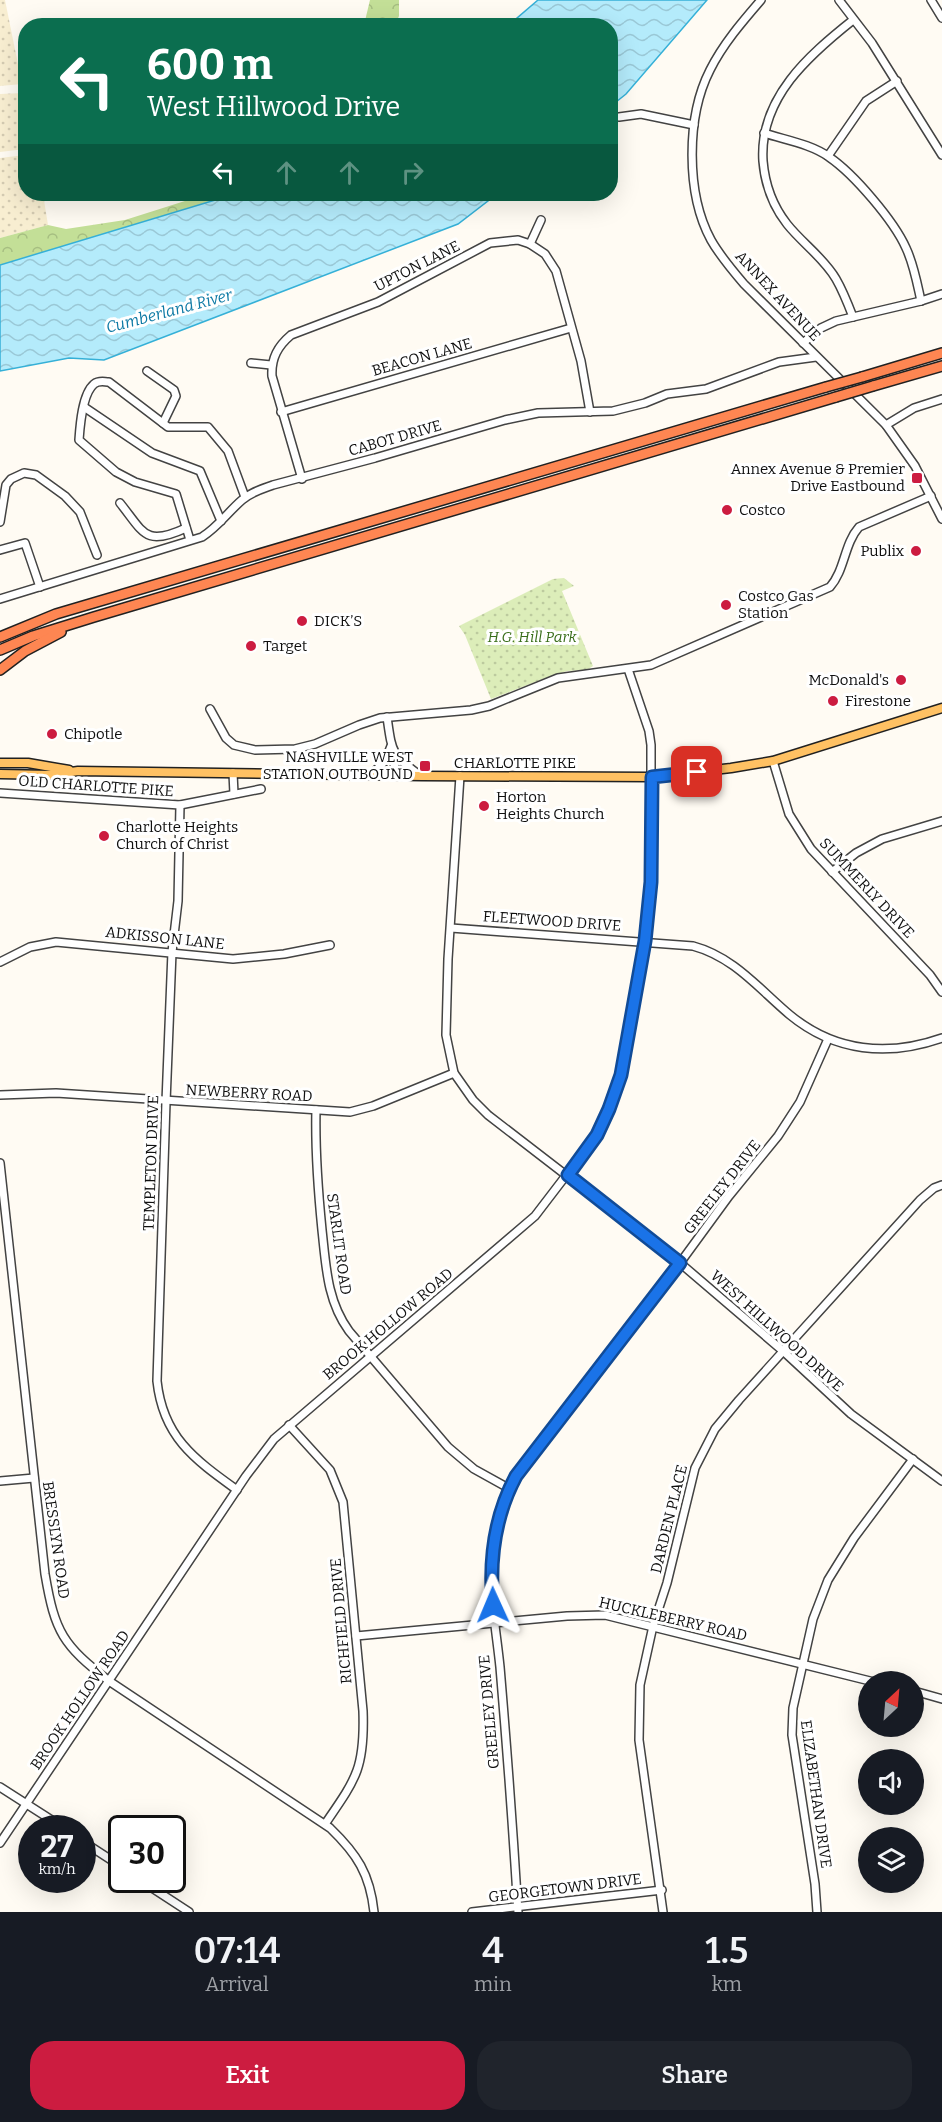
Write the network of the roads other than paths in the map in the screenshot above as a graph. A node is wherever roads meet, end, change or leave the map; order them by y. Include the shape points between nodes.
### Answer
1 (761, 0) edge
2 (838, 0) edge
3 (931, 0) edge
4 (942, 18) edge
5 (853, 20) junction
6 (897, 81) junction
7 (619, 117) dead end
8 (694, 125) junction
9 (764, 134) junction
10 (942, 154) edge
11 (828, 156) junction
12 (541, 220) dead end
13 (530, 244) junction
14 (942, 294) edge
15 (921, 301) junction
16 (853, 317) junction
17 (571, 328) junction
18 (803, 343) junction
19 (942, 353) edge
20 (816, 357) junction
21 (251, 363) dead end
22 (271, 365) junction
23 (942, 366) edge
24 (147, 371) dead end
25 (942, 399) edge
26 (84, 407) junction
27 (281, 412) junction
28 (590, 412) junction
29 (163, 423) junction
30 (886, 425) junction
31 (302, 479) junction
32 (931, 496) junction
33 (245, 497) junction
34 (120, 502) dead end
35 (942, 519) edge
36 (221, 521) junction
37 (0, 522) edge
38 (186, 528) junction
39 (190, 540) junction
40 (0, 550) edge
41 (97, 555) dead end
42 (40, 587) junction
43 (0, 599) edge
44 (94, 617) junction
45 (0, 635) edge
46 (0, 650) edge
47 (628, 669) junction
48 (0, 670) edge
49 (942, 708) edge
50 (210, 709) dead end
51 (387, 717) junction
52 (393, 750) junction
53 (773, 761) junction
54 (0, 763) edge
55 (78, 771) junction
56 (233, 773) junction
57 (0, 774) edge
58 (371, 775) junction
59 (395, 776) junction
60 (422, 776) junction
61 (460, 776) junction
62 (652, 777) junction
63 (261, 789) dead end
64 (0, 793) edge
65 (234, 794) junction
66 (180, 805) junction
67 (942, 820) edge
68 (832, 872) junction
69 (450, 928) junction
70 (645, 941) junction
71 (330, 945) dead end
72 (172, 952) junction
73 (0, 962) edge
74 (942, 992) edge
75 (942, 1038) edge
76 (828, 1039) junction
77 (454, 1073) junction
78 (0, 1095) edge
79 (166, 1102) junction
80 (315, 1110) junction
81 (0, 1163) edge
82 (568, 1175) junction
83 (942, 1185) edge
84 (680, 1263) junction
85 (783, 1351) junction
86 (370, 1356) junction
87 (289, 1425) junction
88 (913, 1459) junction
89 (34, 1478) junction
90 (0, 1481) edge
91 (942, 1481) edge
92 (510, 1489) junction
93 (237, 1490) junction
94 (494, 1623) junction
95 (653, 1626) junction
96 (356, 1636) junction
97 (803, 1664) junction
98 (858, 1678) edge
99 (109, 1681) junction
100 (924, 1694) edge
101 (942, 1698) edge
102 (0, 1787) edge
103 (27, 1804) junction
104 (44, 1815) edge
105 (325, 1824) junction
106 (0, 1843) edge
107 (662, 1890) junction
108 (160, 1893) edge
109 (518, 1910) edge
110 (189, 1912) edge
111 (374, 1912) edge
112 (472, 1912) edge
113 (663, 1912) edge
114 (817, 1912) edge

1 - 8 street, ANNEX AVENUE via 708,72
2 - 5 street
3 - 4 street
5 - 6 street
5 - 9 street via 793,75 773,105
6 - 10 street
6 - 11 street via 866,101
7 - 8 street via 641,114
8 - 18 street, ANNEX AVENUE via 694,183 711,240 744,284
9 - 11 street
9 - 16 street via 764,172 776,209 835,277
11 - 15 street via 898,231
12 - 13 street
13 - 17 street via 545,254 556,271
13 - 22 street, UPTON LANE via 518,240 490,243 378,302 291,335
14 - 15 street
15 - 16 street
16 - 18 street via 821,328
17 - 27 street, BEACON LANE
17 - 28 street
18 - 20 street, ANNEX AVENUE
19 - 45 highway, bridge via 56,614
20 - 28 street, CABOT DRIVE via 779,362 706,388 667,394 613,411
20 - 30 street, ANNEX AVENUE
21 - 22 street
22 - 27 street
23 - 44 highway, bridge
24 - 29 street via 174,390 176,396
25 - 30 street via 914,408
26 - 29 street via 93,385 109,382
26 - 36 street via 152,453 200,471
26 - 38 street via 79,440 116,472 176,494
27 - 31 street
28 - 31 street, CABOT DRIVE via 538,413 505,420
29 - 33 street via 208,427 228,451
30 - 32 street, ANNEX AVENUE
31 - 33 street, CABOT DRIVE
32 - 35 street, ANNEX AVENUE
32 - 47 street via 860,527 853,534 837,579 826,590 651,665
33 - 36 street, CABOT DRIVE
34 - 38 street via 145,535 164,535
36 - 39 street, CABOT DRIVE via 202,537
37 - 41 street via 6,485 24,473 36,475 80,512
38 - 39 street
39 - 42 street, CABOT DRIVE
40 - 42 street via 25,543
42 - 43 street, CABOT DRIVE
44 - 46 highway
44 - 48 highway via 25,651
47 - 51 street via 558,678 471,710
47 - 62 street, BROOK HOLLOW ROAD via 649,731
49 - 53 main road, CHARLOTTE PIKE
50 - 51 street via 234,745 270,751 315,744
51 - 52 street
52 - 58 street
52 - 59 street
52 - 60 street via 399,760
53 - 62 main road, CHARLOTTE PIKE
53 - 68 street, SUMMERLY DRIVE via 789,814 811,849
54 - 55 main road, CHARLOTTE PIKE
55 - 56 main road, CHARLOTTE PIKE
55 - 57 main road, CHARLOTTE PIKE
56 - 58 main road, CHARLOTTE PIKE
56 - 65 street
58 - 59 main road, CHARLOTTE PIKE
59 - 60 main road, CHARLOTTE PIKE
60 - 61 main road, CHARLOTTE PIKE
61 - 62 main road, CHARLOTTE PIKE
61 - 69 street
62 - 70 street, BROOK HOLLOW ROAD via 651,882
63 - 65 street, OLD CHARLOTTE PIKE
64 - 66 street, OLD CHARLOTTE PIKE
65 - 66 street, OLD CHARLOTTE PIKE
66 - 72 street, TEMPLETON DRIVE via 178,901
67 - 68 street via 882,839
68 - 74 street, SUMMERLY DRIVE
69 - 70 street, FLEETWOOD DRIVE
69 - 77 street via 446,1035
70 - 76 street, FLEETWOOD DRIVE via 693,946 717,954 790,1016
70 - 82 street, BROOK HOLLOW ROAD via 617,1091 597,1135
71 - 72 street, ADKISSON LANE via 256,958
72 - 73 street, ADKISSON LANE via 56,942 30,947
72 - 79 street, TEMPLETON DRIVE
75 - 76 street, FLEETWOOD DRIVE via 885,1050
76 - 84 street, GREELEY DRIVE via 787,1124
77 - 80 street, NEWBERRY ROAD via 358,1110
77 - 82 street, WEST HILLWOOD DRIVE via 488,1115
78 - 79 street, NEWBERRY ROAD via 56,1093
79 - 80 street, NEWBERRY ROAD
79 - 93 street, TEMPLETON DRIVE via 159,1398 169,1426 183,1447
80 - 86 street, STARLIT ROAD via 315,1166 329,1292 342,1321
81 - 89 street, BRESSLYN ROAD
82 - 84 street, WEST HILLWOOD DRIVE
82 - 86 street, BROOK HOLLOW ROAD via 534,1216
83 - 85 street, DARDEN PLACE via 920,1200
84 - 85 street, WEST HILLWOOD DRIVE
84 - 92 street, GREELEY DRIVE via 535,1450
85 - 88 street, WEST HILLWOOD DRIVE via 850,1414
85 - 95 street, DARDEN PLACE via 720,1422 697,1462
86 - 87 street, BROOK HOLLOW ROAD
86 - 92 street, STARLIT ROAD via 448,1447 474,1469
87 - 93 street, BROOK HOLLOW ROAD
87 - 96 street, RICHFIELD DRIVE via 330,1470 343,1502
88 - 91 street, WEST HILLWOOD DRIVE
88 - 97 street, ELIZABETHAN DRIVE via 828,1580 813,1618
89 - 90 street
89 - 99 street, BRESSLYN ROAD via 45,1575 55,1619 73,1651
92 - 94 street, GREELEY DRIVE via 493,1550
93 - 99 street, BROOK HOLLOW ROAD
94 - 95 street, HUCKLEBERRY ROAD via 592,1614
94 - 96 street, HUCKLEBERRY ROAD
94 - 109 street, GREELEY DRIVE
95 - 97 street, HUCKLEBERRY ROAD
95 - 107 street, DARDEN PLACE via 640,1685 639,1740
96 - 105 street, RICHFIELD DRIVE via 363,1711 362,1755 352,1785
97 - 98 street, HUCKLEBERRY ROAD
97 - 114 street, ELIZABETHAN DRIVE via 791,1726
99 - 103 street, BROOK HOLLOW ROAD
99 - 105 street, BRESSLYN ROAD
100 - 101 street
102 - 103 street
103 - 104 street
103 - 106 street, BROOK HOLLOW ROAD
105 - 111 street, BRESSLYN ROAD via 359,1860
107 - 109 street, GEORGETOWN DRIVE
107 - 113 street, DARDEN PLACE
108 - 110 street
109 - 112 street, GEORGETOWN DRIVE

